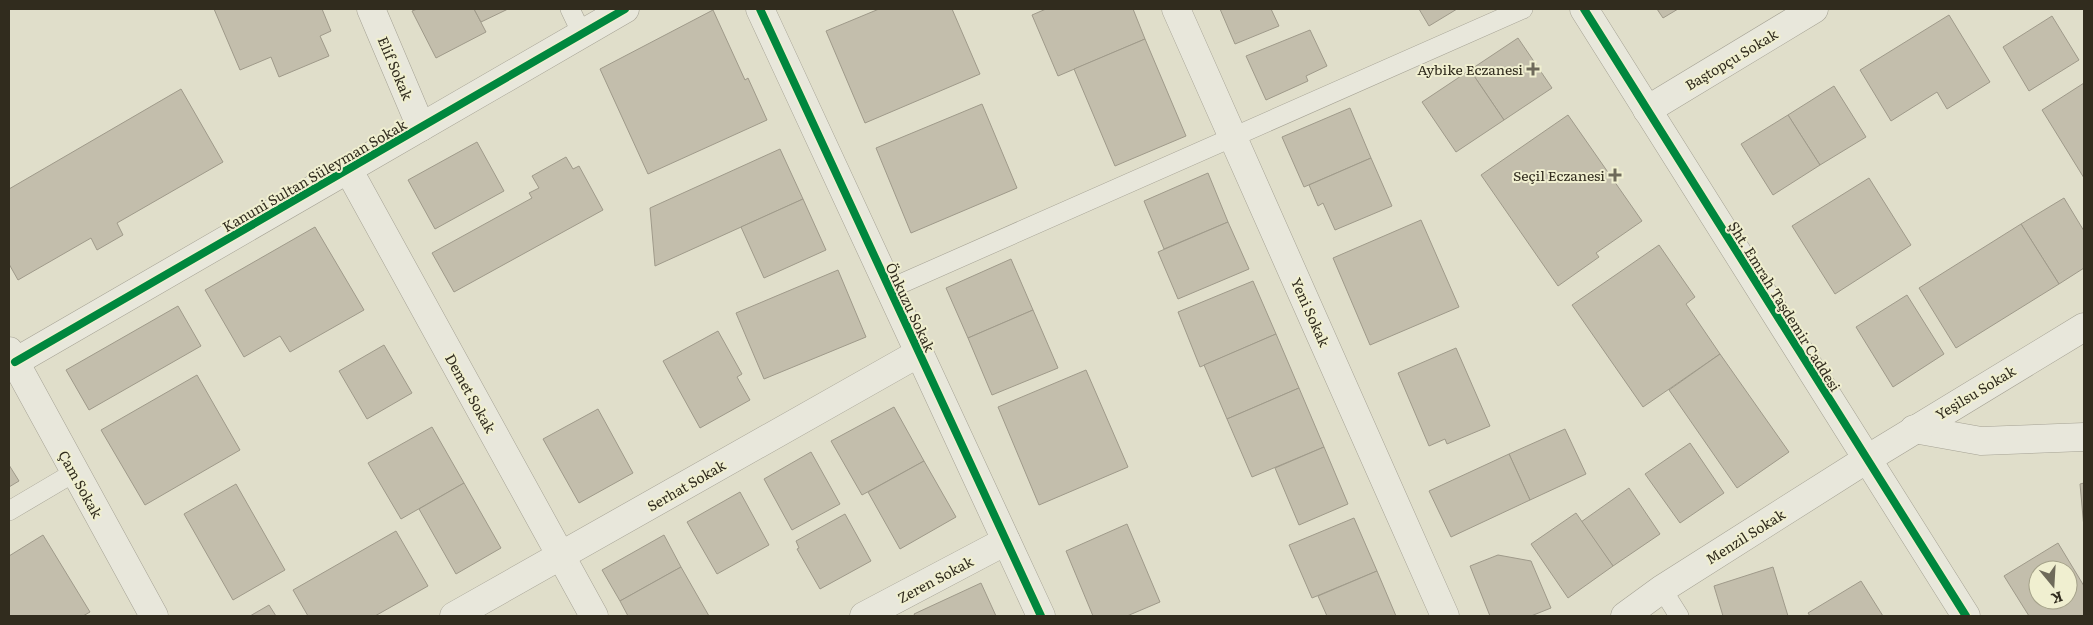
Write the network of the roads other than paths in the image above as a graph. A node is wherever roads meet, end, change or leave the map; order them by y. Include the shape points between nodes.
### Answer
1 (371, 9) edge
2 (570, 9) edge
3 (626, 9) edge
4 (760, 9) edge
5 (1176, 9) edge
6 (1523, 9) edge
7 (1584, 9) edge
8 (1814, 9) edge
9 (582, 34) junction
10 (1647, 110) junction
11 (421, 127) junction
12 (1233, 137) junction
13 (348, 169) junction
14 (889, 289) junction
15 (2084, 327) edge
16 (919, 353) junction
17 (12, 357) edge
18 (1914, 429) junction
19 (2084, 437) edge
20 (1867, 459) junction
21 (75, 472) junction
22 (9, 511) edge
23 (1006, 542) junction
24 (561, 556) junction
25 (1662, 589) junction
26 (154, 616) edge
27 (454, 616) edge
28 (594, 616) edge
29 (864, 616) edge
30 (1040, 616) edge
31 (1445, 616) edge
32 (1625, 616) edge
33 (1679, 616) edge
34 (1966, 616) edge

1 - 11 street, Elif Sokak
2 - 9 lane
3 - 9 street, Kanuni Sultan Süleyman Sokak
4 - 14 street, Önkuzu Sokak
5 - 12 street, Yeni Sokak
6 - 12 lane
7 - 10 street, Şht. Emrah Taşdemir Caddesi
8 - 10 street, Baştopçu Sokak
9 - 11 street, Kanuni Sultan Süleyman Sokak
10 - 20 street, Şht. Emrah Taşdemir Caddesi
11 - 13 street, Kanuni Sultan Süleyman Sokak
12 - 14 lane
12 - 31 street, Yeni Sokak
13 - 17 street, Kanuni Sultan Süleyman Sokak
13 - 24 street, Demet Sokak
14 - 16 street, Önkuzu Sokak
15 - 18 street, Yeşilsu Sokak
16 - 23 street, Önkuzu Sokak
16 - 24 street, Serhat Sokak
17 - 21 street, Çam Sokak
18 - 19 street via 1981,442
18 - 20 street, Yeşilsu Sokak
20 - 25 street, Menzil Sokak
20 - 34 street, Şht. Emrah Taşdemir Caddesi
21 - 22 lane
21 - 26 street, Çam Sokak
23 - 29 street, Zeren Sokak
23 - 30 street, Önkuzu Sokak
24 - 27 street, Serhat Sokak
24 - 28 street, Demet Sokak
25 - 32 street, Menzil Sokak
25 - 33 lane

